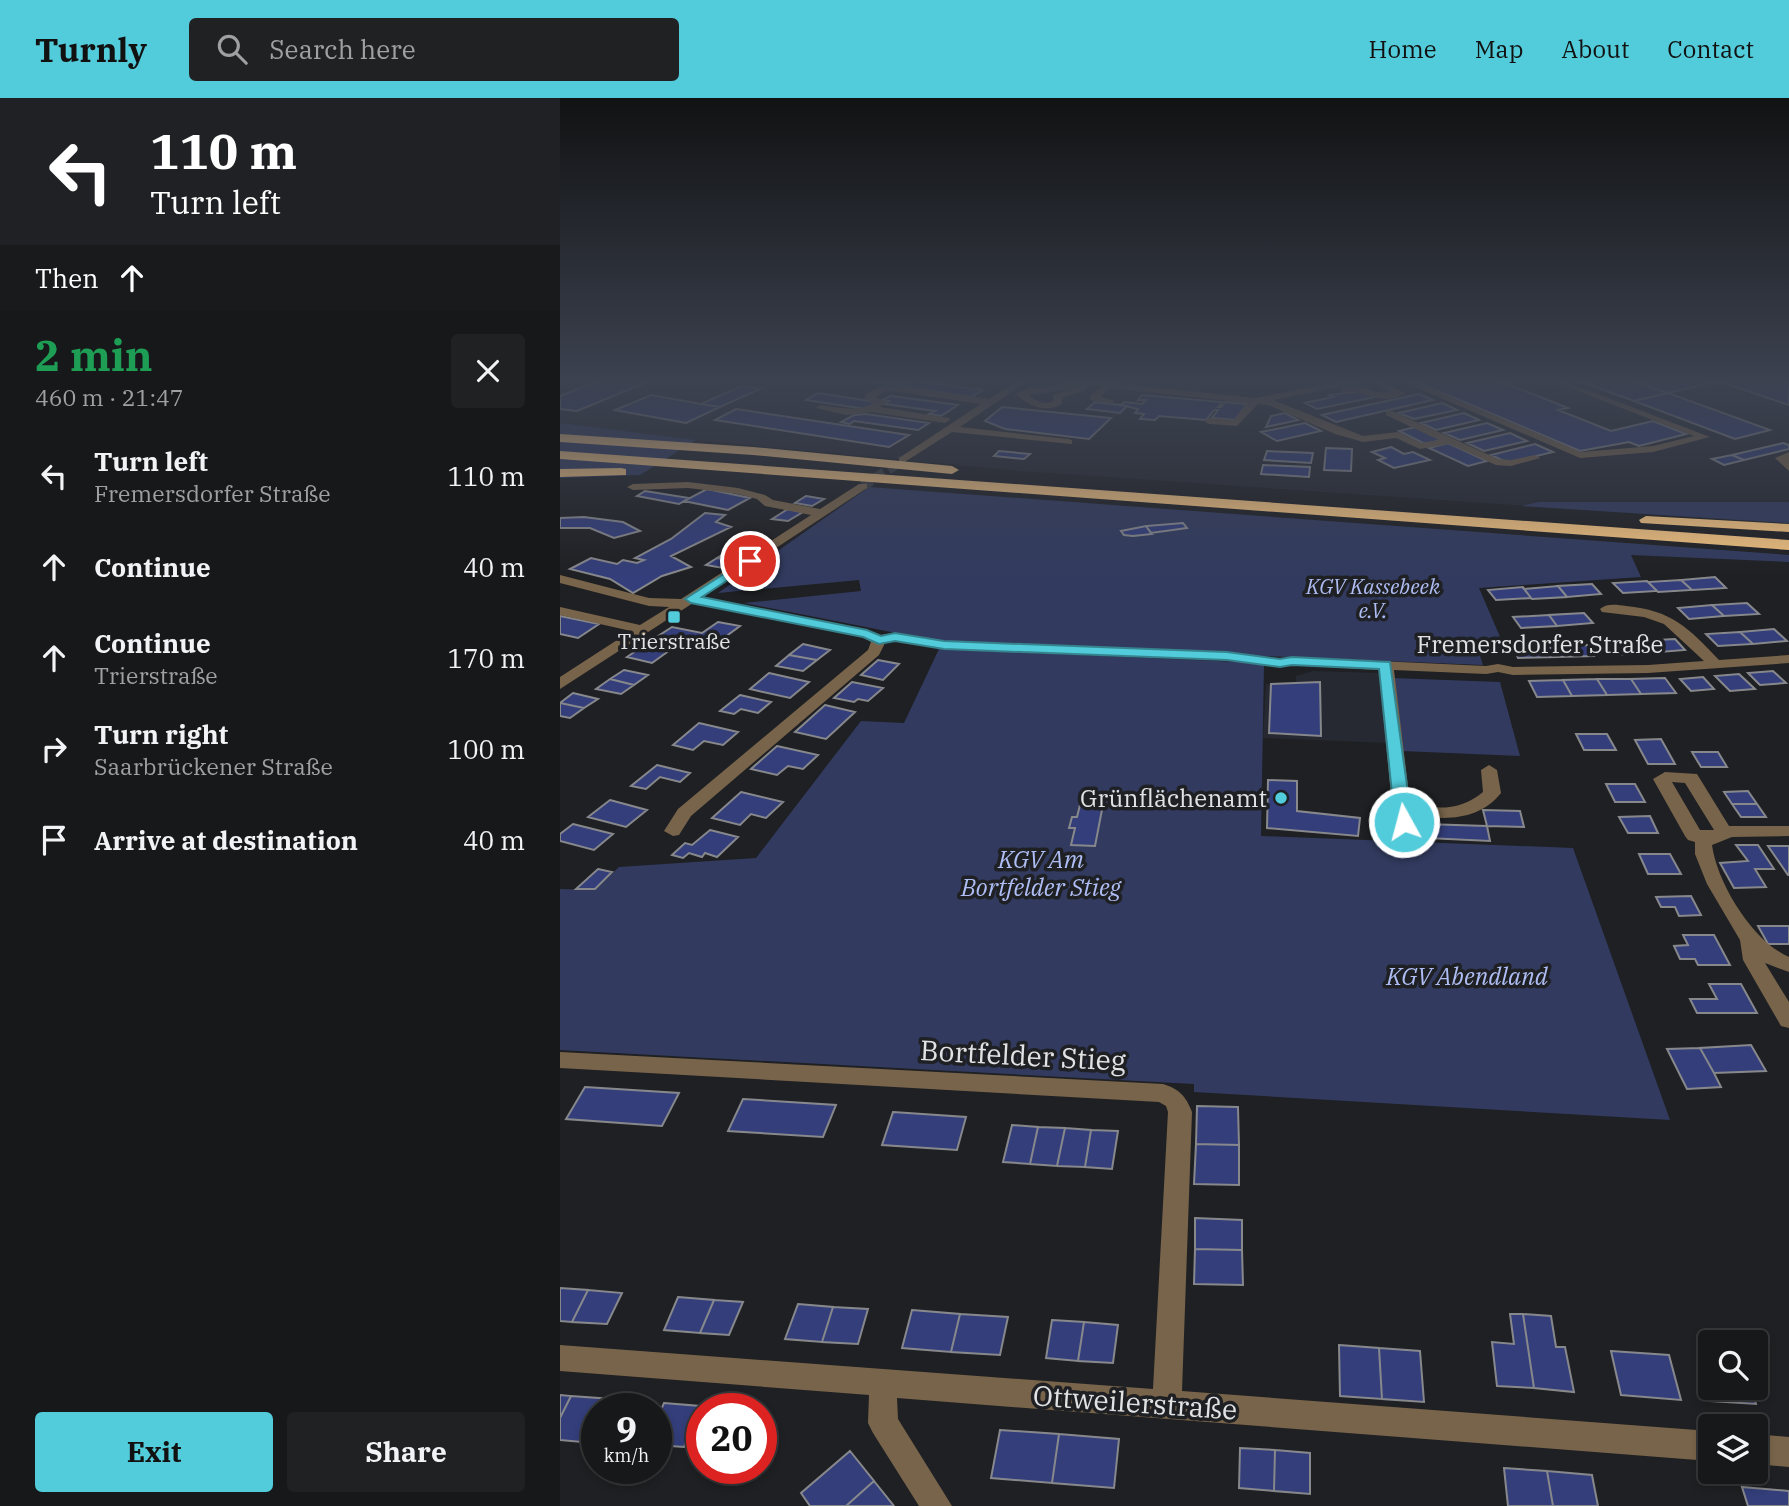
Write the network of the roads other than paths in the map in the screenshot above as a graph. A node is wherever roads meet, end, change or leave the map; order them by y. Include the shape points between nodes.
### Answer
1 (560, 446) edge
2 (674, 446) edge
3 (707, 446) edge
4 (924, 446) edge
5 (1462, 446) edge
6 (1558, 446) edge
7 (1667, 446) edge
8 (753, 451) junction
9 (560, 455) edge
10 (1789, 455) edge
11 (1535, 458) dead end
12 (1789, 468) edge
13 (900, 469) junction
14 (560, 473) edge
15 (870, 474) junction
16 (633, 487) dead end
17 (821, 513) junction
18 (1493, 514) junction
19 (1789, 528) edge
20 (1789, 536) edge
21 (1789, 545) edge
22 (560, 579) edge
23 (688, 601) junction
24 (1607, 609) dead end
25 (560, 611) edge
26 (643, 630) junction
27 (879, 640) junction
28 (1789, 659) edge
29 (1386, 665) junction
30 (1716, 665) junction
31 (560, 684) edge
32 (1489, 770) dead end
33 (1402, 806) junction
34 (1378, 821) dead end
35 (673, 831) dead end
36 (1789, 831) edge
37 (1750, 940) junction
38 (1789, 965) edge
39 (1789, 1020) edge
40 (560, 1060) edge
41 (560, 1359) edge
42 (883, 1383) junction
43 (1167, 1405) junction
44 (1698, 1445) edge
45 (1768, 1450) edge
46 (1789, 1452) edge
47 (937, 1506) edge

1 - 15 highway
2 - 8 highway
3 - 8 highway
4 - 13 street
5 - 11 street via 1499,462
6 - 7 street via 1580,455
8 - 15 highway
9 - 15 highway
10 - 12 street via 1780,458
13 - 15 highway
13 - 15 highway
13 - 18 highway
13 - 21 highway via 1339,513
14 - 15 highway
15 - 17 street
16 - 17 street via 688,485 738,491 769,503
17 - 23 street
18 - 19 highway
18 - 20 highway
22 - 23 street via 649,602
23 - 26 street
23 - 27 street
24 - 30 street, Fremersdorfer Straße via 1665,617
25 - 26 street
26 - 31 street
27 - 29 street, Fremersdorfer Straße via 895,637 944,645
27 - 35 street via 874,652 684,813
28 - 30 street, Fremersdorfer Straße
29 - 30 street, Fremersdorfer Straße via 1547,672
29 - 33 street
32 - 33 street via 1492,793 1468,811 1448,816
33 - 34 street via 1404,822
36 - 37 street via 1717,834 1703,843 1702,852 1714,878
37 - 38 street via 1766,955
37 - 39 street via 1753,960
40 - 43 street, Bortfelder Stieg via 1163,1093 1176,1101 1180,1112
41 - 42 street, Ottweilerstraße
42 - 43 street, Ottweilerstraße
42 - 47 street via 883,1423
43 - 44 street, Ottweilerstraße
45 - 46 street

